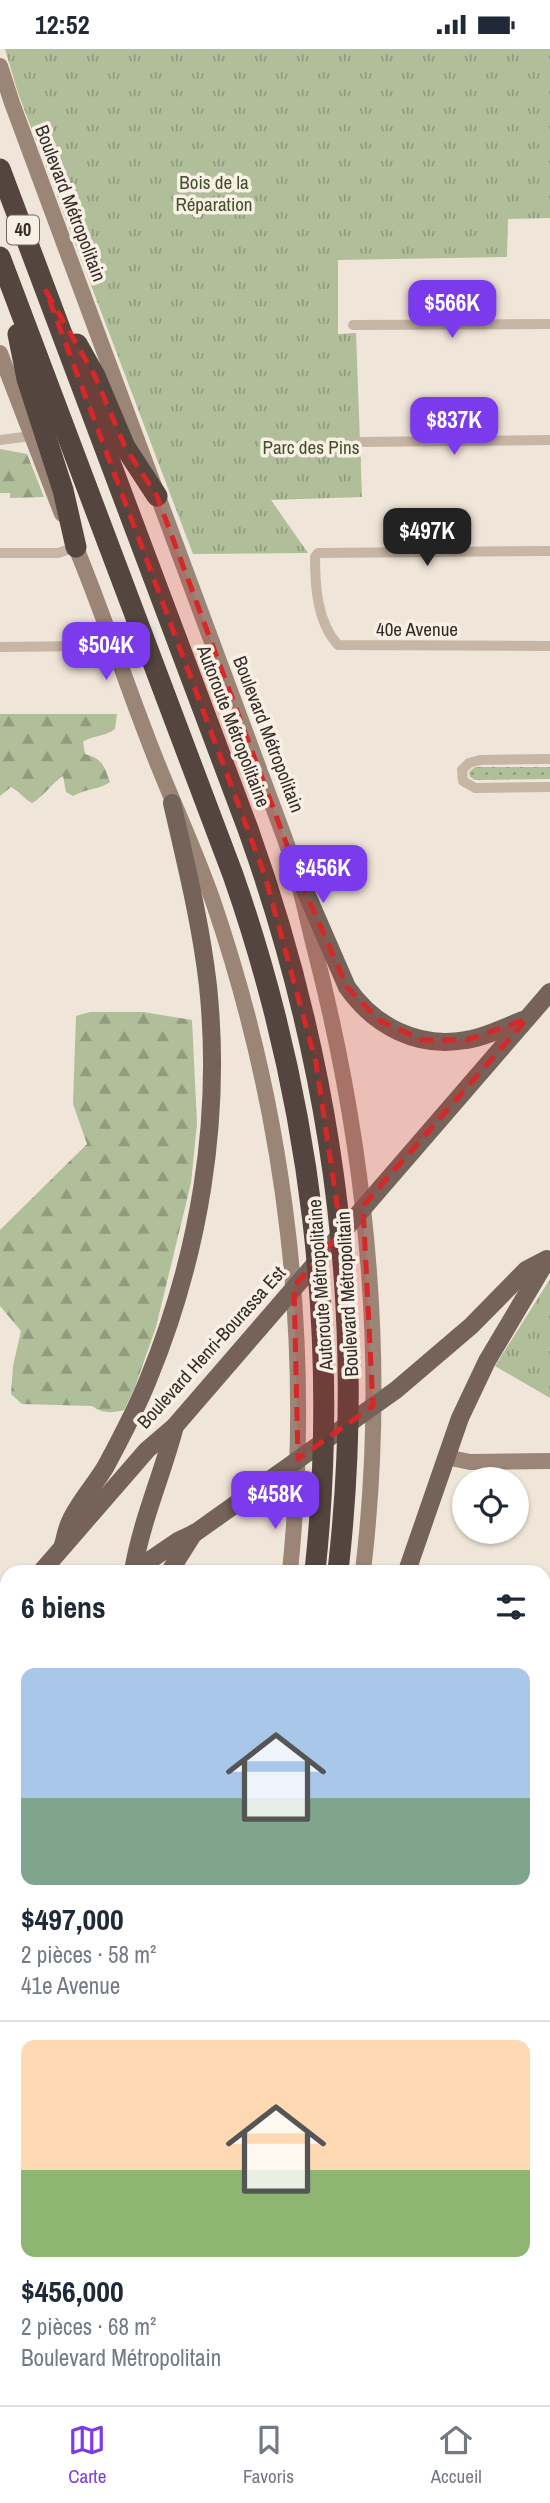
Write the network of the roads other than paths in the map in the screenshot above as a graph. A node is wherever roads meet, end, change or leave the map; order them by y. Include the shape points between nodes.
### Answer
1 (0, 66) edge
2 (0, 169) edge
3 (2, 264) edge
4 (46, 291) junction
5 (550, 324) edge
6 (353, 325) dead end
7 (0, 353) edge
8 (31, 436) junction
9 (0, 440) edge
10 (550, 440) edge
11 (358, 442) dead end
12 (157, 496) junction
13 (76, 547) junction
14 (550, 551) edge
15 (0, 553) edge
16 (111, 642) junction
17 (550, 646) edge
18 (0, 647) edge
19 (550, 759) edge
20 (550, 787) edge
21 (172, 803) junction
22 (297, 873) junction
23 (550, 992) edge
24 (527, 1019) junction
25 (549, 1257) edge
26 (175, 1426) junction
27 (446, 1457) junction
28 (550, 1461) edge
29 (195, 1532) junction
30 (63, 1545) junction
31 (46, 1565) edge
32 (135, 1565) edge
33 (143, 1565) edge
34 (174, 1565) edge
35 (290, 1565) edge
36 (314, 1565) edge
37 (338, 1565) edge
38 (363, 1565) edge
39 (409, 1565) edge

1 - 12 main road, Boulevard Métropolitain
2 - 4 highway, Autoroute Métropolitaine / 40
3 - 13 highway via 27,379
3 - 36 highway, Autoroute Métropolitaine / 40 via 237,887 284,1051 312,1207 321,1314 323,1448
4 - 12 highway via 95,376 125,447
4 - 37 highway, Autoroute Métropolitaine / 40 via 261,864 313,1051 338,1206 347,1317 348,1440
5 - 6 street
7 - 8 main road
8 - 9 street
8 - 13 main road
10 - 11 street
12 - 22 main road, Boulevard Métropolitain
13 - 15 street via 58,552
13 - 16 main road
14 - 17 street, 40e Avenue via 318,552 315,557 316,596 334,641 342,646
16 - 18 street
16 - 21 main road
19 - 20 street via 480,760 462,770 463,781 475,788
21 - 30 main road via 208,988 212,1081 204,1181 190,1252 160,1349 106,1466 69,1523
21 - 35 main road via 210,894 242,995 282,1182 298,1369
22 - 24 main road via 347,987 380,1021 415,1038 448,1042
22 - 38 main road, Boulevard Métropolitain via 344,1075 367,1238 373,1416
23 - 24 main road, Boulevard Henri-Bourassa Est
24 - 26 main road, Boulevard Henri-Bourassa Est
25 - 27 main road via 482,1371
25 - 29 main road via 526,1270 465,1332 396,1390
26 - 30 main road, Boulevard Henri-Bourassa Est via 147,1450
26 - 32 main road via 142,1525
27 - 28 main road via 470,1462
27 - 39 main road
29 - 33 main road
29 - 34 main road
30 - 31 main road, Boulevard Henri-Bourassa Est

